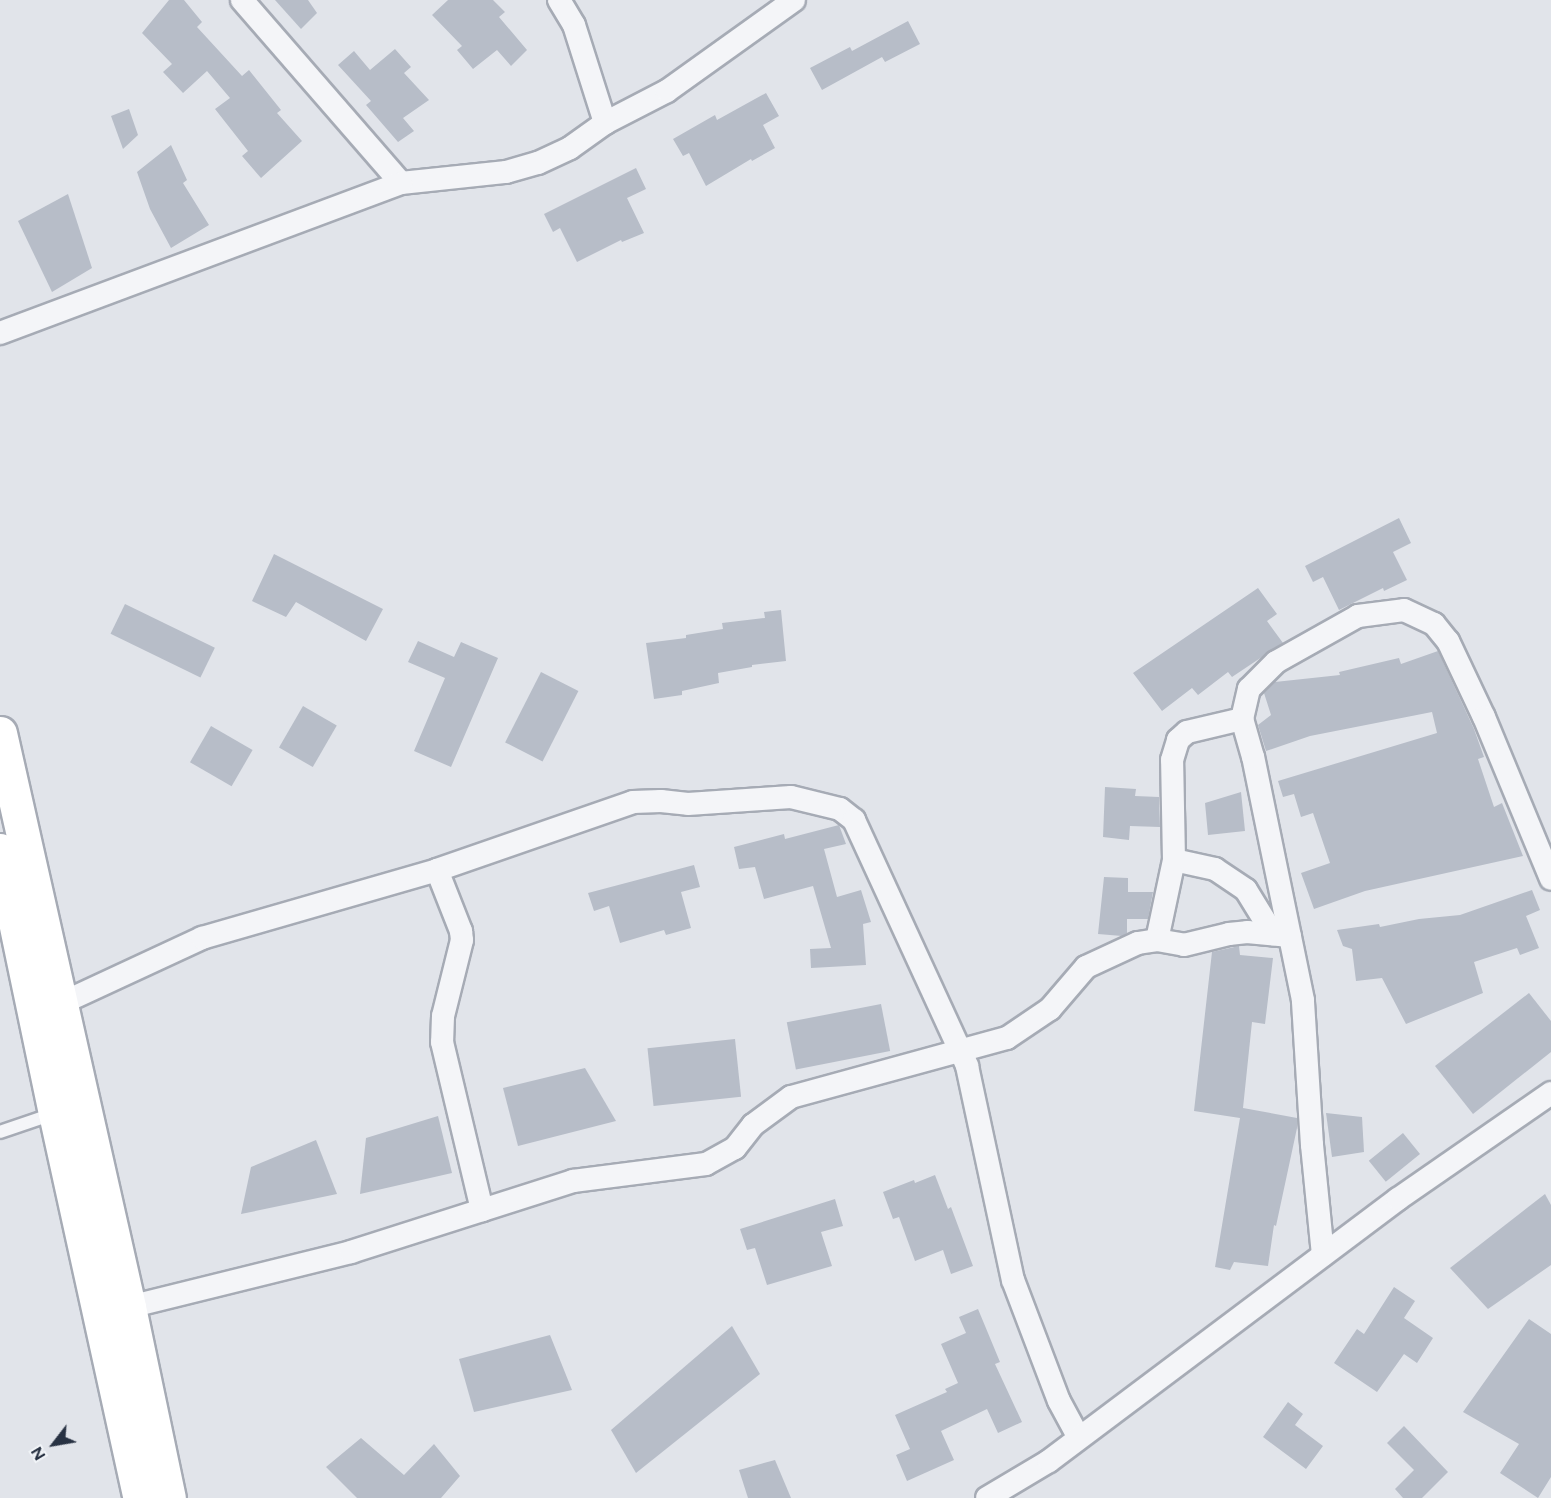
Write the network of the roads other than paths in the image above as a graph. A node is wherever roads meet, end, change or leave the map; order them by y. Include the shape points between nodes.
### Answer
1 (242, 0) edge
2 (558, 0) edge
3 (794, 0) edge
4 (605, 123) junction
5 (401, 183) junction
6 (0, 333) edge
7 (1242, 719) junction
8 (0, 737) edge
9 (0, 850) edge
10 (1174, 860) junction
11 (437, 870) junction
12 (1551, 879) edge
13 (1282, 935) junction
14 (1157, 940) junction
15 (60, 1004) junction
16 (960, 1052) junction
17 (1551, 1093) edge
18 (54, 1113) junction
19 (0, 1132) edge
20 (482, 1210) junction
21 (1323, 1255) junction
22 (129, 1307) junction
23 (1079, 1438) junction
24 (140, 1498) edge
25 (169, 1498) edge
26 (987, 1498) edge

1 - 5 street
2 - 4 street via 574,25
3 - 4 street via 667,91
4 - 5 street via 570,148 527,166 506,172
5 - 6 street
7 - 10 street via 1187,732 1178,740 1172,760
7 - 12 street via 1249,689 1276,662 1358,616 1404,610 1434,624 1448,641 1484,717
7 - 13 street via 1253,757
8 - 15 street
9 - 18 street
10 - 13 street via 1215,869 1246,890
10 - 14 street
11 - 15 street via 202,938
11 - 16 street via 633,802 688,804 791,797 840,809 854,820
11 - 20 street via 462,940 442,1016 442,1042
13 - 14 street via 1229,934 1184,945
13 - 21 street via 1303,1000
14 - 16 street via 1138,943 1094,962 1032,1023 1007,1038
15 - 22 street
16 - 20 street via 791,1097 753,1125 735,1148 706,1164 573,1181
16 - 23 street via 1013,1280 1059,1401
17 - 21 street via 1481,1139
18 - 19 lane
18 - 24 street
20 - 22 street via 351,1252
21 - 23 street
22 - 25 street
23 - 26 street

